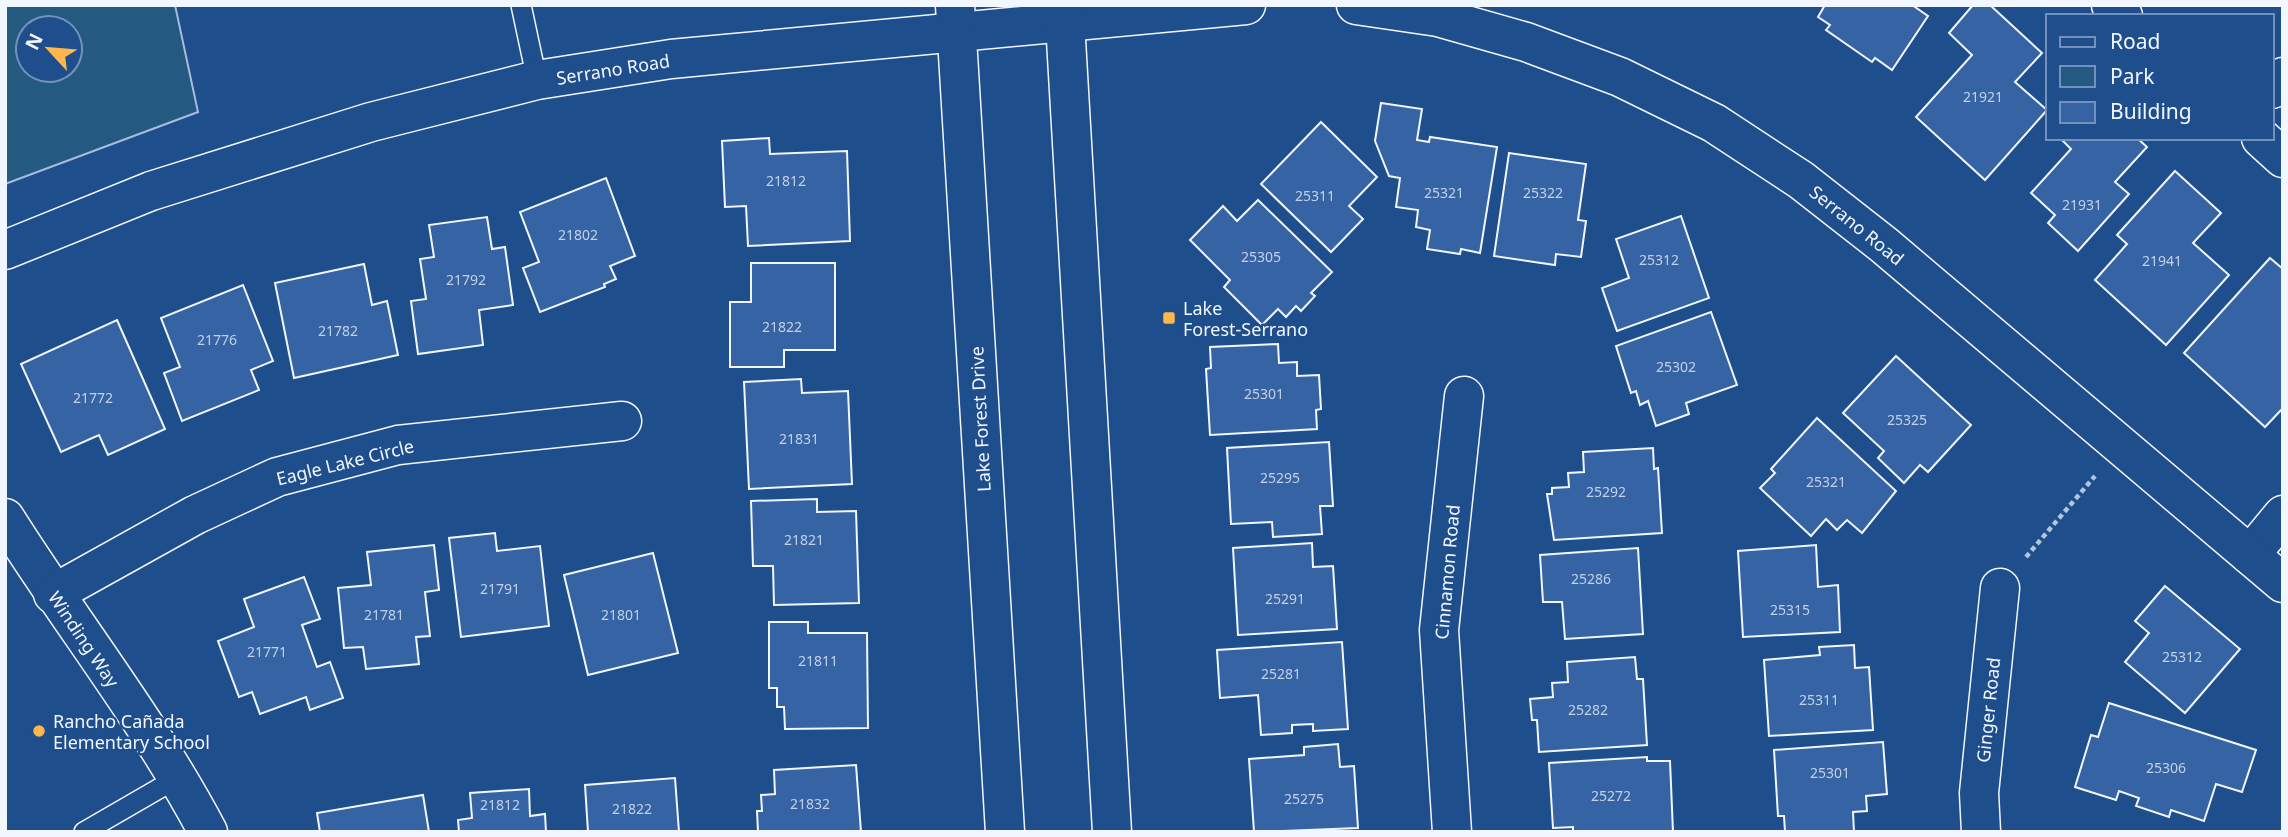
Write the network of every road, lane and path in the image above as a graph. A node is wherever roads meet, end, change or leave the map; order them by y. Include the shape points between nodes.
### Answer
1 (521, 5) edge
2 (1246, 5) edge
3 (1356, 5) edge
4 (1065, 13) edge
5 (956, 20) edge
6 (537, 80) junction
7 (2263, 140) edge
8 (2283, 158) edge
9 (5, 250) edge
10 (1464, 396) dead end
11 (622, 421) dead end
12 (2121, 444) junction
13 (2283, 516) edge
14 (5, 518) edge
15 (2250, 555) junction
16 (2283, 583) edge
17 (2000, 588) joint
18 (53, 594) junction
19 (179, 777) junction
20 (84, 832) edge
21 (208, 832) edge
22 (1006, 832) edge
23 (1112, 832) edge
24 (1452, 832) edge
25 (1981, 832) edge

1 - 6 lane
2 - 4 street, Serrano Road
3 - 12 street, Serrano Road via 1438,18 1526,42 1620,77 1714,123 1801,180
4 - 5 street, Serrano Road
4 - 23 street
5 - 6 street, Serrano Road
5 - 22 street, Lake Forest Drive
6 - 9 street, Serrano Road via 371,122 164,187
7 - 8 street
10 - 24 street, Cinnamon Road via 1439,629
11 - 18 street, Eagle Lake Circle via 398,445 277,477 195,515
12 - 15 street, Serrano Road
12 - 17 path
13 - 15 street
14 - 18 street, Winding Way
15 - 16 street, Serrano Road
17 - 25 street, Ginger Road via 1979,793
18 - 19 street, Winding Way
19 - 20 lane
19 - 21 street, Winding Way

